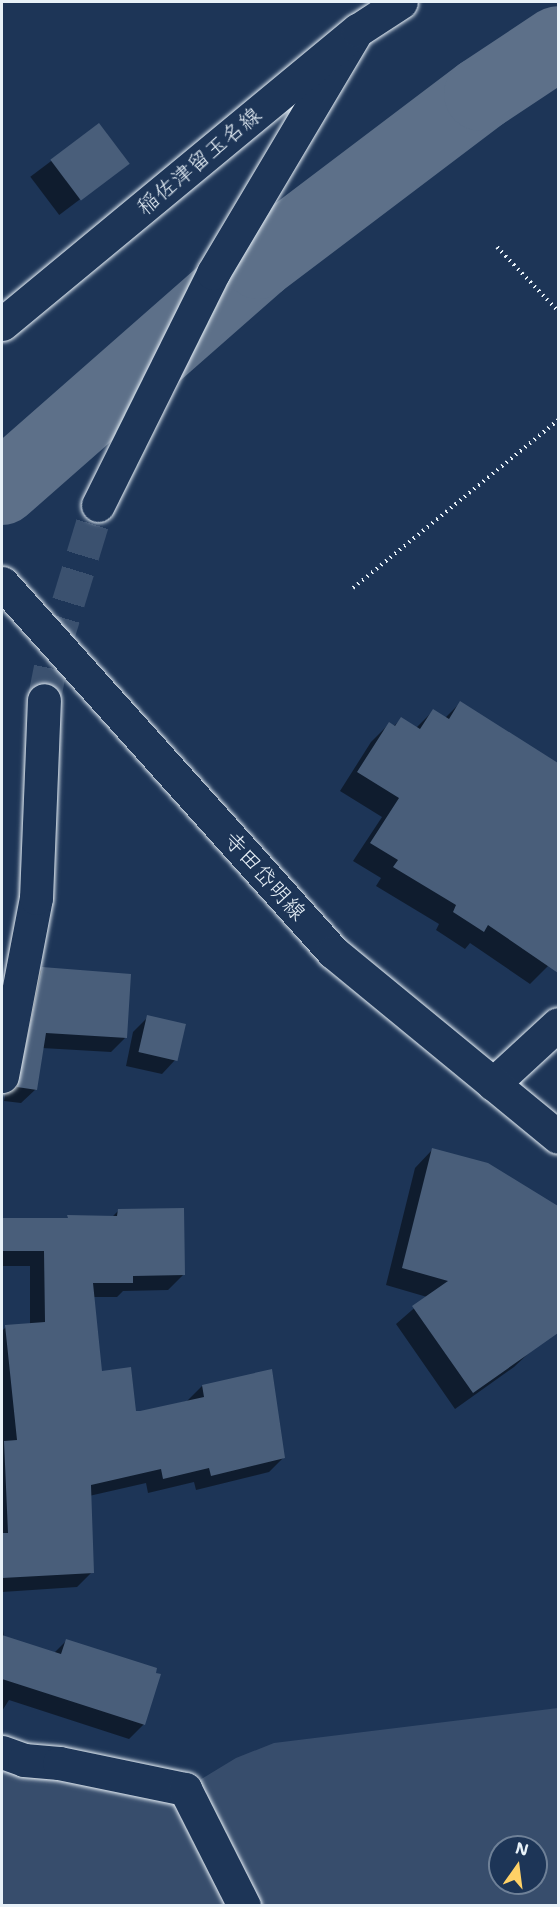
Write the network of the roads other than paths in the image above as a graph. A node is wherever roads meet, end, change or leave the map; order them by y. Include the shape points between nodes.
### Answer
1 (401, 2) edge
2 (358, 30) junction
3 (2, 324) edge
4 (98, 505) tunnel mouth
5 (2, 583) edge
6 (44, 700) tunnel mouth
7 (558, 1024) edge
8 (2, 1076) edge
9 (493, 1084) junction
10 (558, 1137) edge
11 (2, 1752) edge
12 (244, 1905) edge

1 - 2 street, 稲佐津留玉名線
2 - 3 street, 稲佐津留玉名線
2 - 4 street via 213,273
5 - 9 street, 寺田岱明線 via 333,952
6 - 8 street via 36,898
7 - 9 street
9 - 10 street, 寺田岱明線
11 - 12 street via 24,1760 58,1763 185,1789

